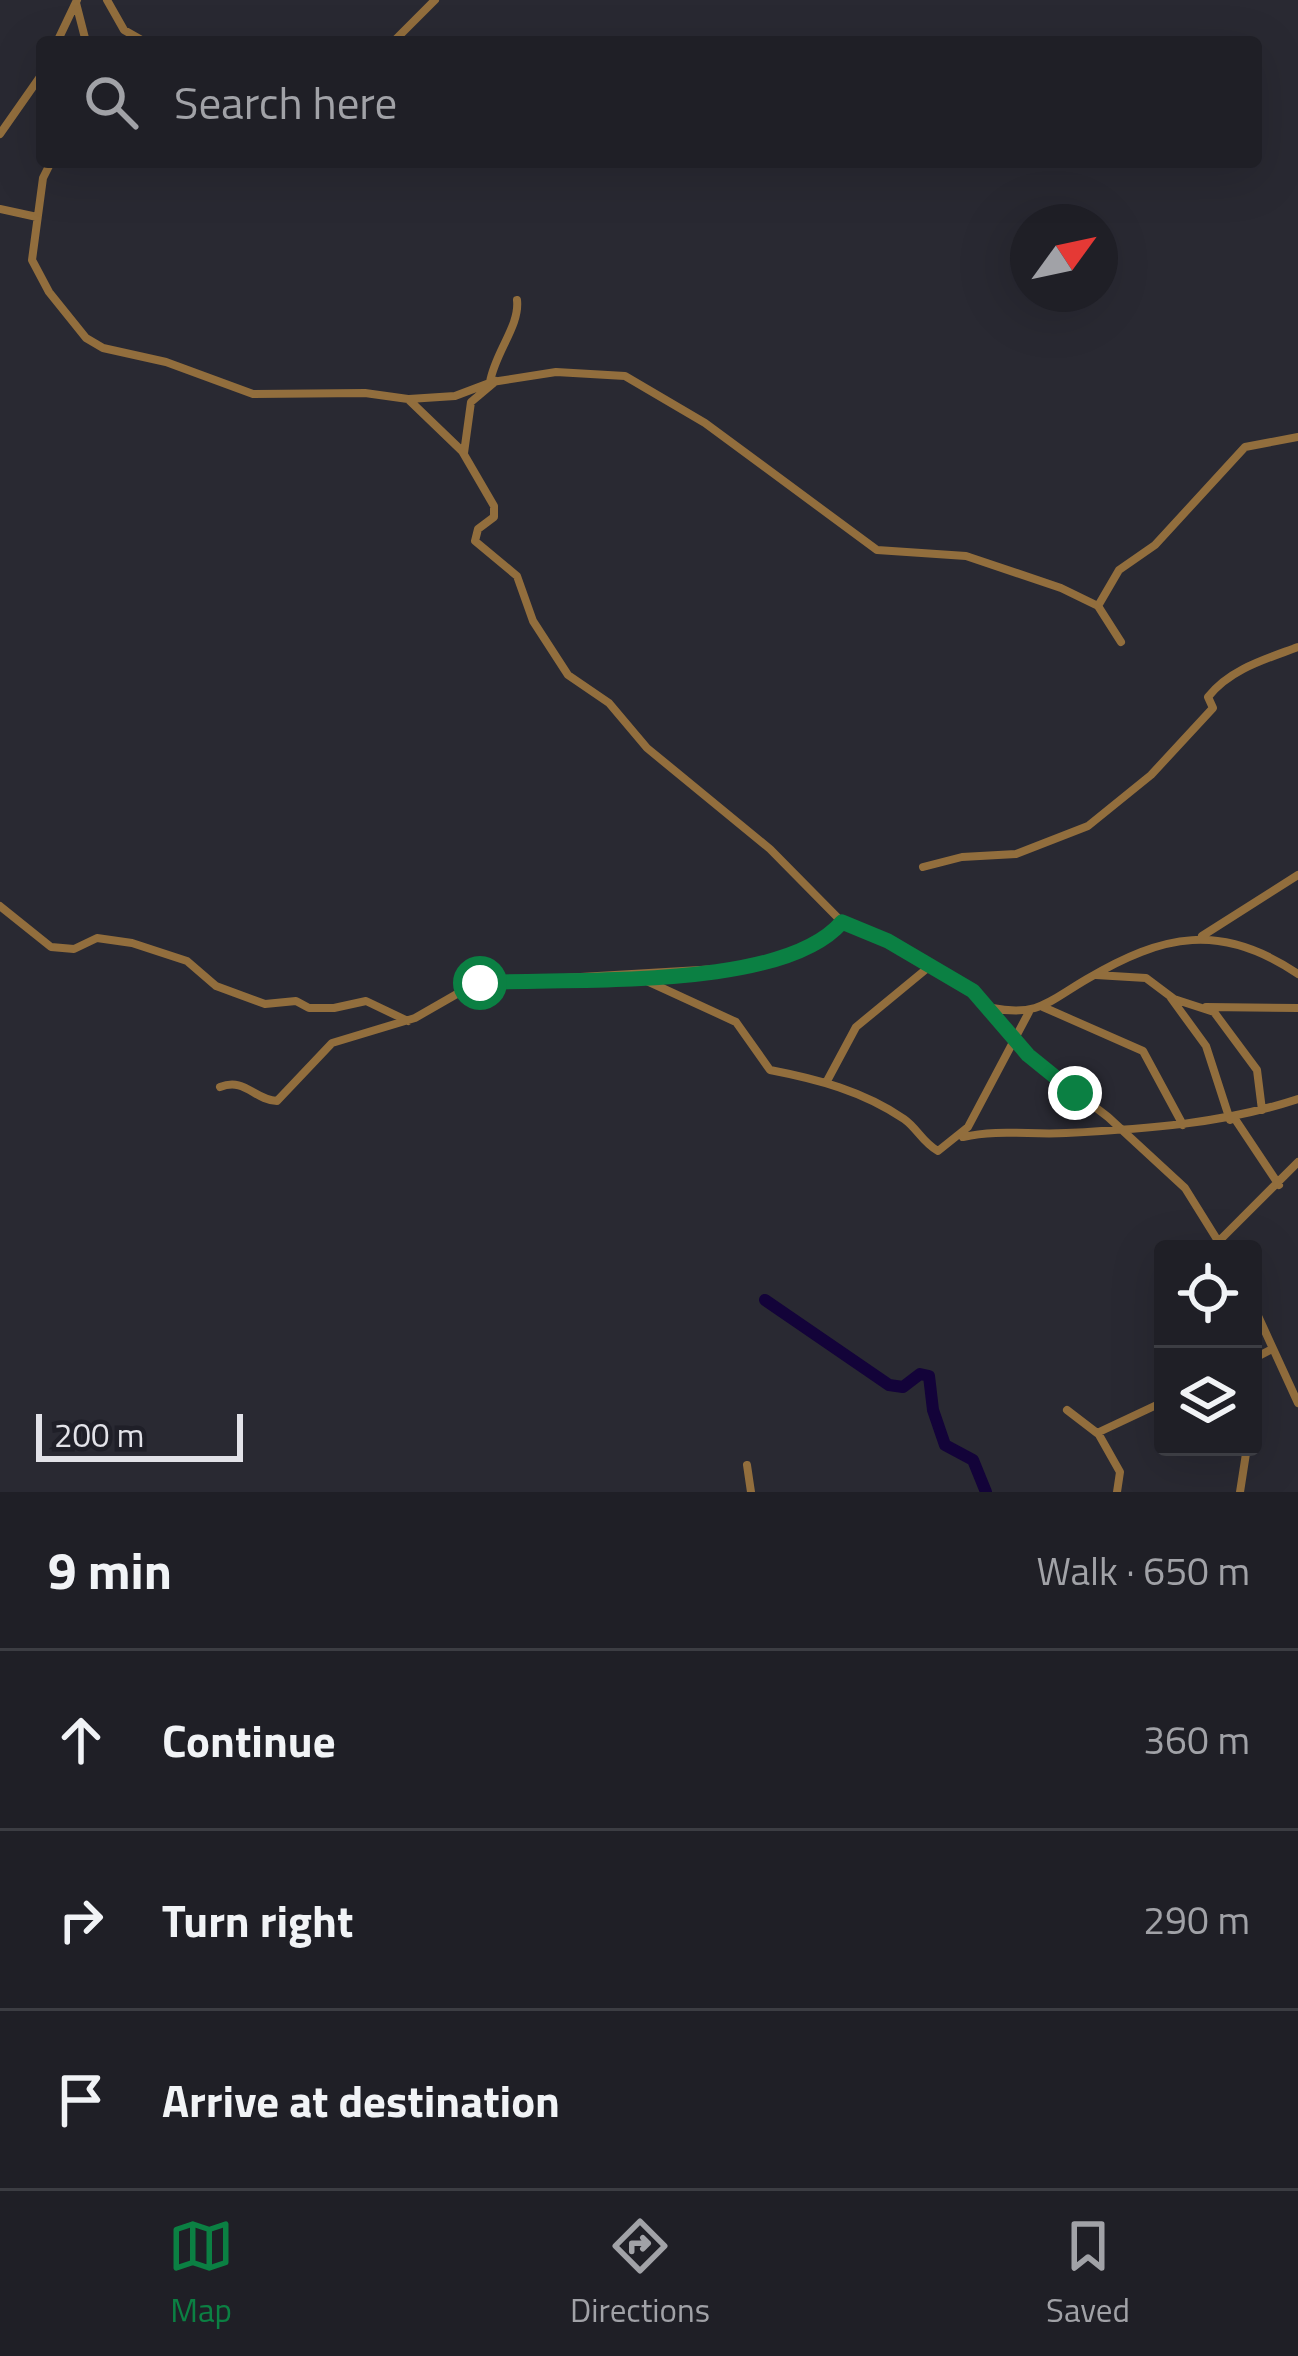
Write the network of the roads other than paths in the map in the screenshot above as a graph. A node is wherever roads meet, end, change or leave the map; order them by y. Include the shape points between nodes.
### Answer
1 (107, 0) edge
2 (435, 0) edge
3 (76, 1) edge
4 (60, 36) edge
5 (85, 36) edge
6 (134, 36) edge
7 (399, 36) edge
8 (36, 83) edge
9 (0, 134) edge
10 (49, 168) edge
11 (0, 209) edge
12 (22, 215) junction
13 (37, 217) junction
14 (32, 246) junction
15 (517, 300) dead end
16 (493, 382) junction
17 (408, 398) junction
18 (1298, 437) edge
19 (464, 454) junction
20 (1098, 606) junction
21 (1121, 642) dead end
22 (1298, 647) edge
23 (923, 867) dead end
24 (1298, 875) edge
25 (0, 906) edge
26 (842, 922) junction
27 (1201, 937) junction
28 (930, 966) junction
29 (1296, 971) edge
30 (635, 975) junction
31 (1094, 975) junction
32 (1170, 997) junction
33 (991, 1007) junction
34 (1043, 1007) junction
35 (1204, 1008) junction
36 (1298, 1008) edge
37 (1029, 1012) junction
38 (408, 1021) junction
39 (1015, 1041) junction
40 (827, 1081) junction
41 (220, 1087) dead end
42 (1298, 1099) edge
43 (1262, 1110) junction
44 (1233, 1119) junction
45 (1183, 1126) junction
46 (1121, 1128) junction
47 (961, 1138) junction
48 (1298, 1162) edge
49 (1279, 1185) junction
50 (1218, 1240) edge
51 (1226, 1240) edge
52 (1262, 1324) edge
53 (1272, 1348) junction
54 (1262, 1352) edge
55 (1297, 1396) edge
56 (1154, 1406) edge
57 (1067, 1410) dead end
58 (1098, 1433) junction
59 (1245, 1456) edge
60 (747, 1465) dead end
61 (751, 1492) edge
62 (1117, 1492) edge
63 (1240, 1492) edge

1 - 6 street
2 - 7 street
3 - 4 street
3 - 5 street
8 - 9 street
10 - 13 street
11 - 12 street
12 - 13 street
12 - 14 street
13 - 14 street
14 - 17 street via 49,292 103,348 254,394
15 - 16 street
16 - 17 street via 455,396
16 - 19 street via 470,406
16 - 20 street via 576,370 626,376 705,423 877,550 972,557
17 - 19 street
18 - 20 street via 1245,447 1155,545 1119,570
19 - 26 street via 495,510 475,541 518,576 562,669 609,703 647,748 770,849
20 - 21 street
22 - 23 street via 1217,685 1208,697 1213,708 1162,764 1088,826 1016,854
24 - 27 street
25 - 38 street via 51,947 74,949 98,938 132,943 182,959 215,986 265,1004 366,1001
26 - 28 street
26 - 30 street via 816,946 751,968
27 - 29 street via 1253,949
27 - 31 street via 1160,945
28 - 33 street
28 - 40 street via 856,1027
30 - 38 street via 476,983
30 - 40 street via 736,1022 770,1070
31 - 32 street via 1146,978
31 - 34 street
32 - 35 street
32 - 44 street via 1206,1046
33 - 37 street
33 - 39 street
34 - 37 street
34 - 45 street via 1143,1051
35 - 36 street
35 - 43 street via 1224,1020 1252,1061
37 - 39 street
38 - 41 street via 332,1043 277,1101 234,1083
39 - 46 street
39 - 47 street
40 - 47 street via 904,1119 935,1150
42 - 43 street
43 - 44 street
44 - 45 street
44 - 49 street
45 - 46 street
46 - 47 street
46 - 50 street via 1185,1188
48 - 49 street
49 - 51 street
52 - 53 street
53 - 54 street
53 - 55 street
56 - 58 street
57 - 58 street
58 - 62 street via 1120,1472
59 - 63 street
60 - 61 street

